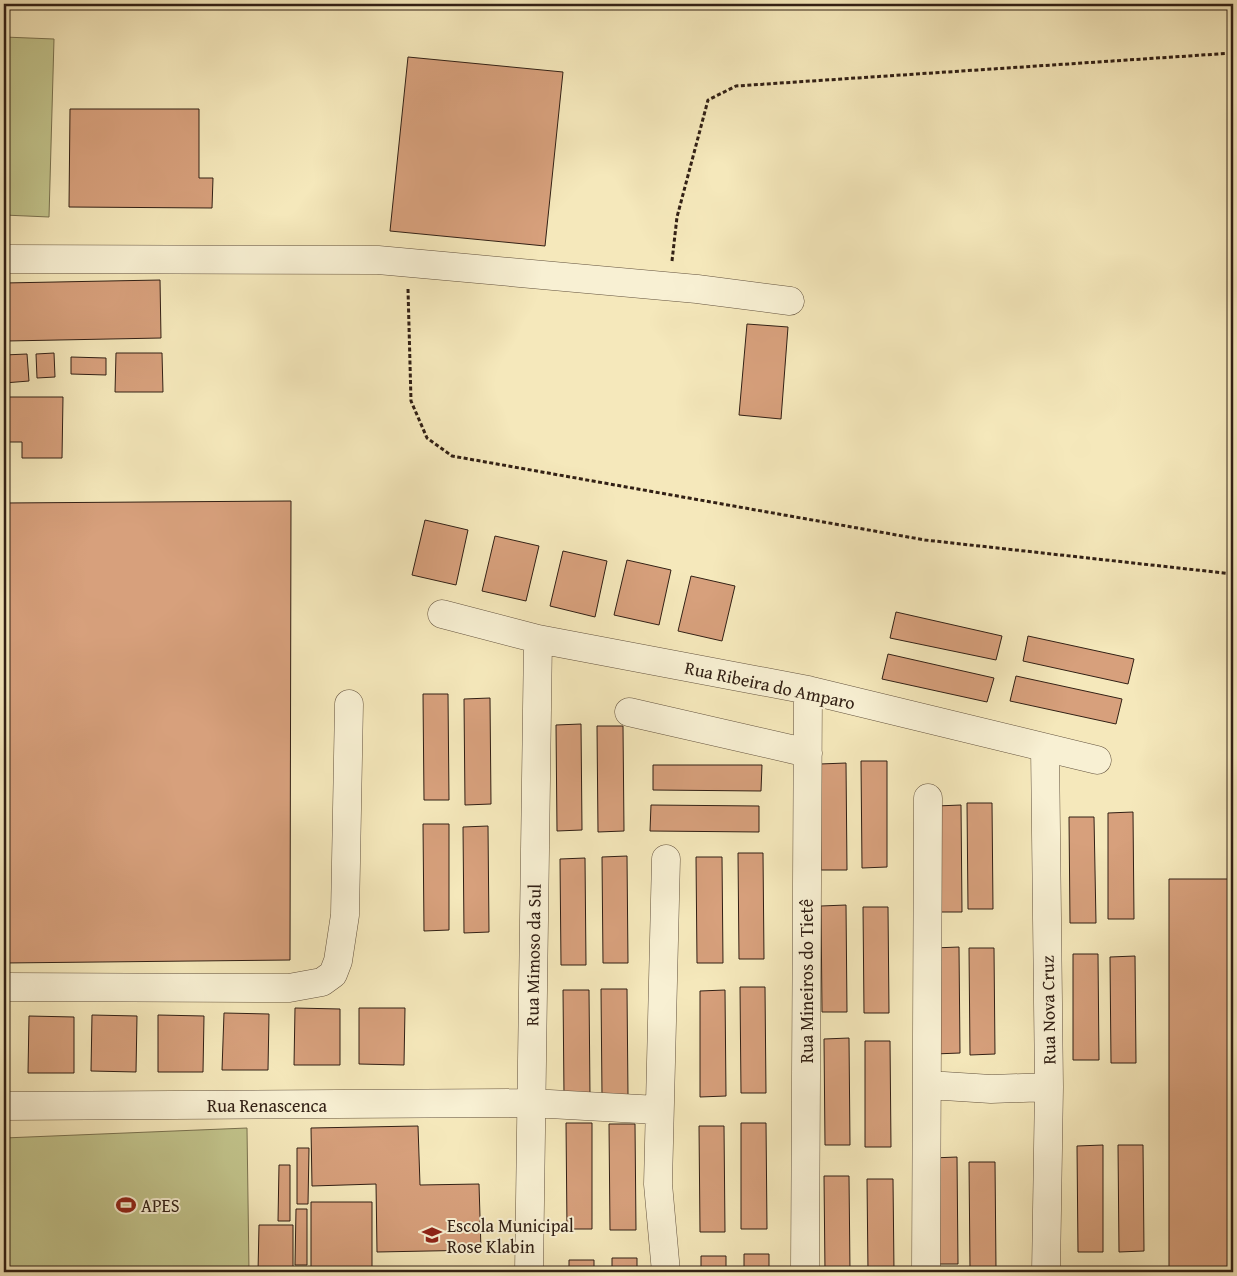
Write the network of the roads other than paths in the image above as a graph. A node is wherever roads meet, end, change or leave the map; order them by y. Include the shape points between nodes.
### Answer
1 (4, 258) edge
2 (790, 302) dead end
3 (442, 614) dead end
4 (538, 639) junction
5 (808, 690) junction
6 (349, 704) dead end
7 (629, 712) dead end
8 (1046, 748) junction
9 (808, 753) junction
10 (1097, 760) dead end
11 (928, 798) dead end
12 (666, 859) dead end
13 (4, 987) edge
14 (928, 1085) junction
15 (1049, 1087) junction
16 (530, 1104) junction
17 (4, 1106) edge
18 (658, 1110) junction
19 (529, 1272) edge
20 (666, 1272) edge
21 (805, 1272) edge
22 (926, 1272) edge
23 (1046, 1272) edge

1 - 2 street via 359,260 669,287
3 - 4 street, Rua Ribeira do Amparo
4 - 5 street, Rua Ribeira do Amparo
4 - 16 street, Rua Mimoso da Sul
5 - 8 street, Rua Ribeira do Amparo
5 - 9 street, Rua Mineiros do Tietê
6 - 13 street via 345,915 338,961 332,974 322,982 289,988
7 - 9 street
8 - 10 street, Rua Ribeira do Amparo
8 - 15 street, Rua Nova Cruz
9 - 21 street, Rua Mineiros do Tietê
11 - 14 street
12 - 18 street
14 - 15 street via 991,1089
14 - 22 street
15 - 23 street, Rua Nova Cruz
16 - 17 street, Rua Renascenca
16 - 18 street, Rua Renascenca
16 - 19 street, Rua Mimoso da Sul
18 - 20 street via 658,1184

